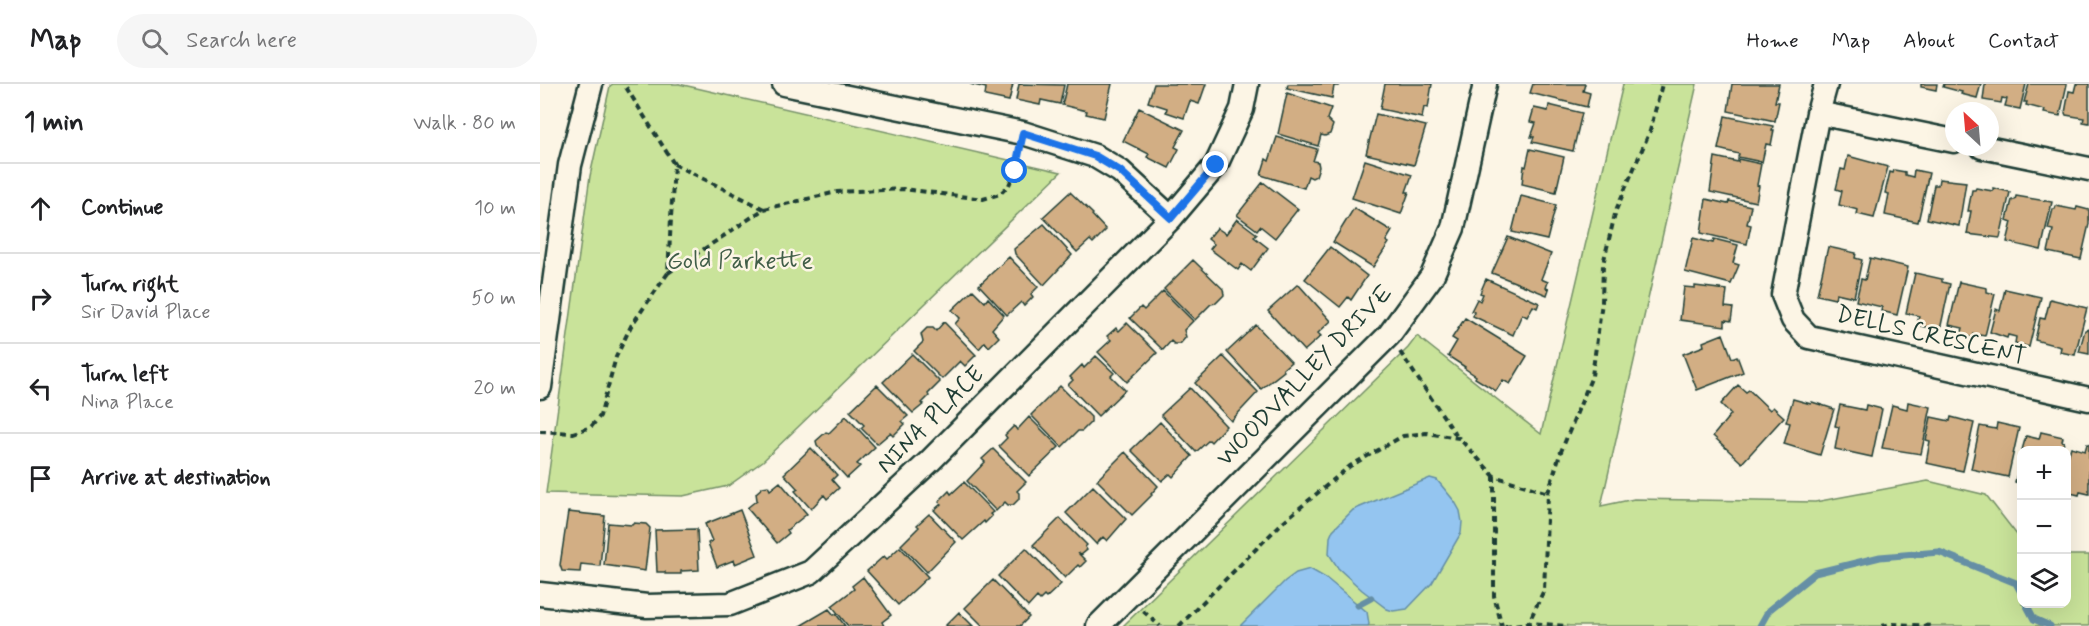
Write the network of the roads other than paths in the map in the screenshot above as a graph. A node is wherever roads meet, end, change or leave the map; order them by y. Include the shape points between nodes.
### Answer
1 (591, 84) edge
2 (784, 84) edge
3 (1247, 84) edge
4 (1485, 84) edge
5 (1826, 84) edge
6 (1818, 113) junction
7 (1945, 139) edge
8 (1999, 150) edge
9 (2089, 169) edge
10 (1171, 218) junction
11 (547, 279) edge
12 (540, 387) edge
13 (2089, 399) edge
14 (540, 594) edge
15 (1098, 626) edge

1 - 11 street
2 - 10 street via 1023,133 1095,156 1120,171
3 - 10 street, NINA PLACE via 1242,109 1216,165
4 - 15 street, WOODVALLEY DRIVE via 1453,228 1432,276 1389,334
5 - 6 street, DELLS CRESCENT
6 - 7 street
6 - 13 street, DELLS CRESCENT via 1783,296 1793,320 1809,337
8 - 9 street
10 - 14 street, NINA PLACE via 930,461 811,572 730,604 647,606
11 - 12 street

